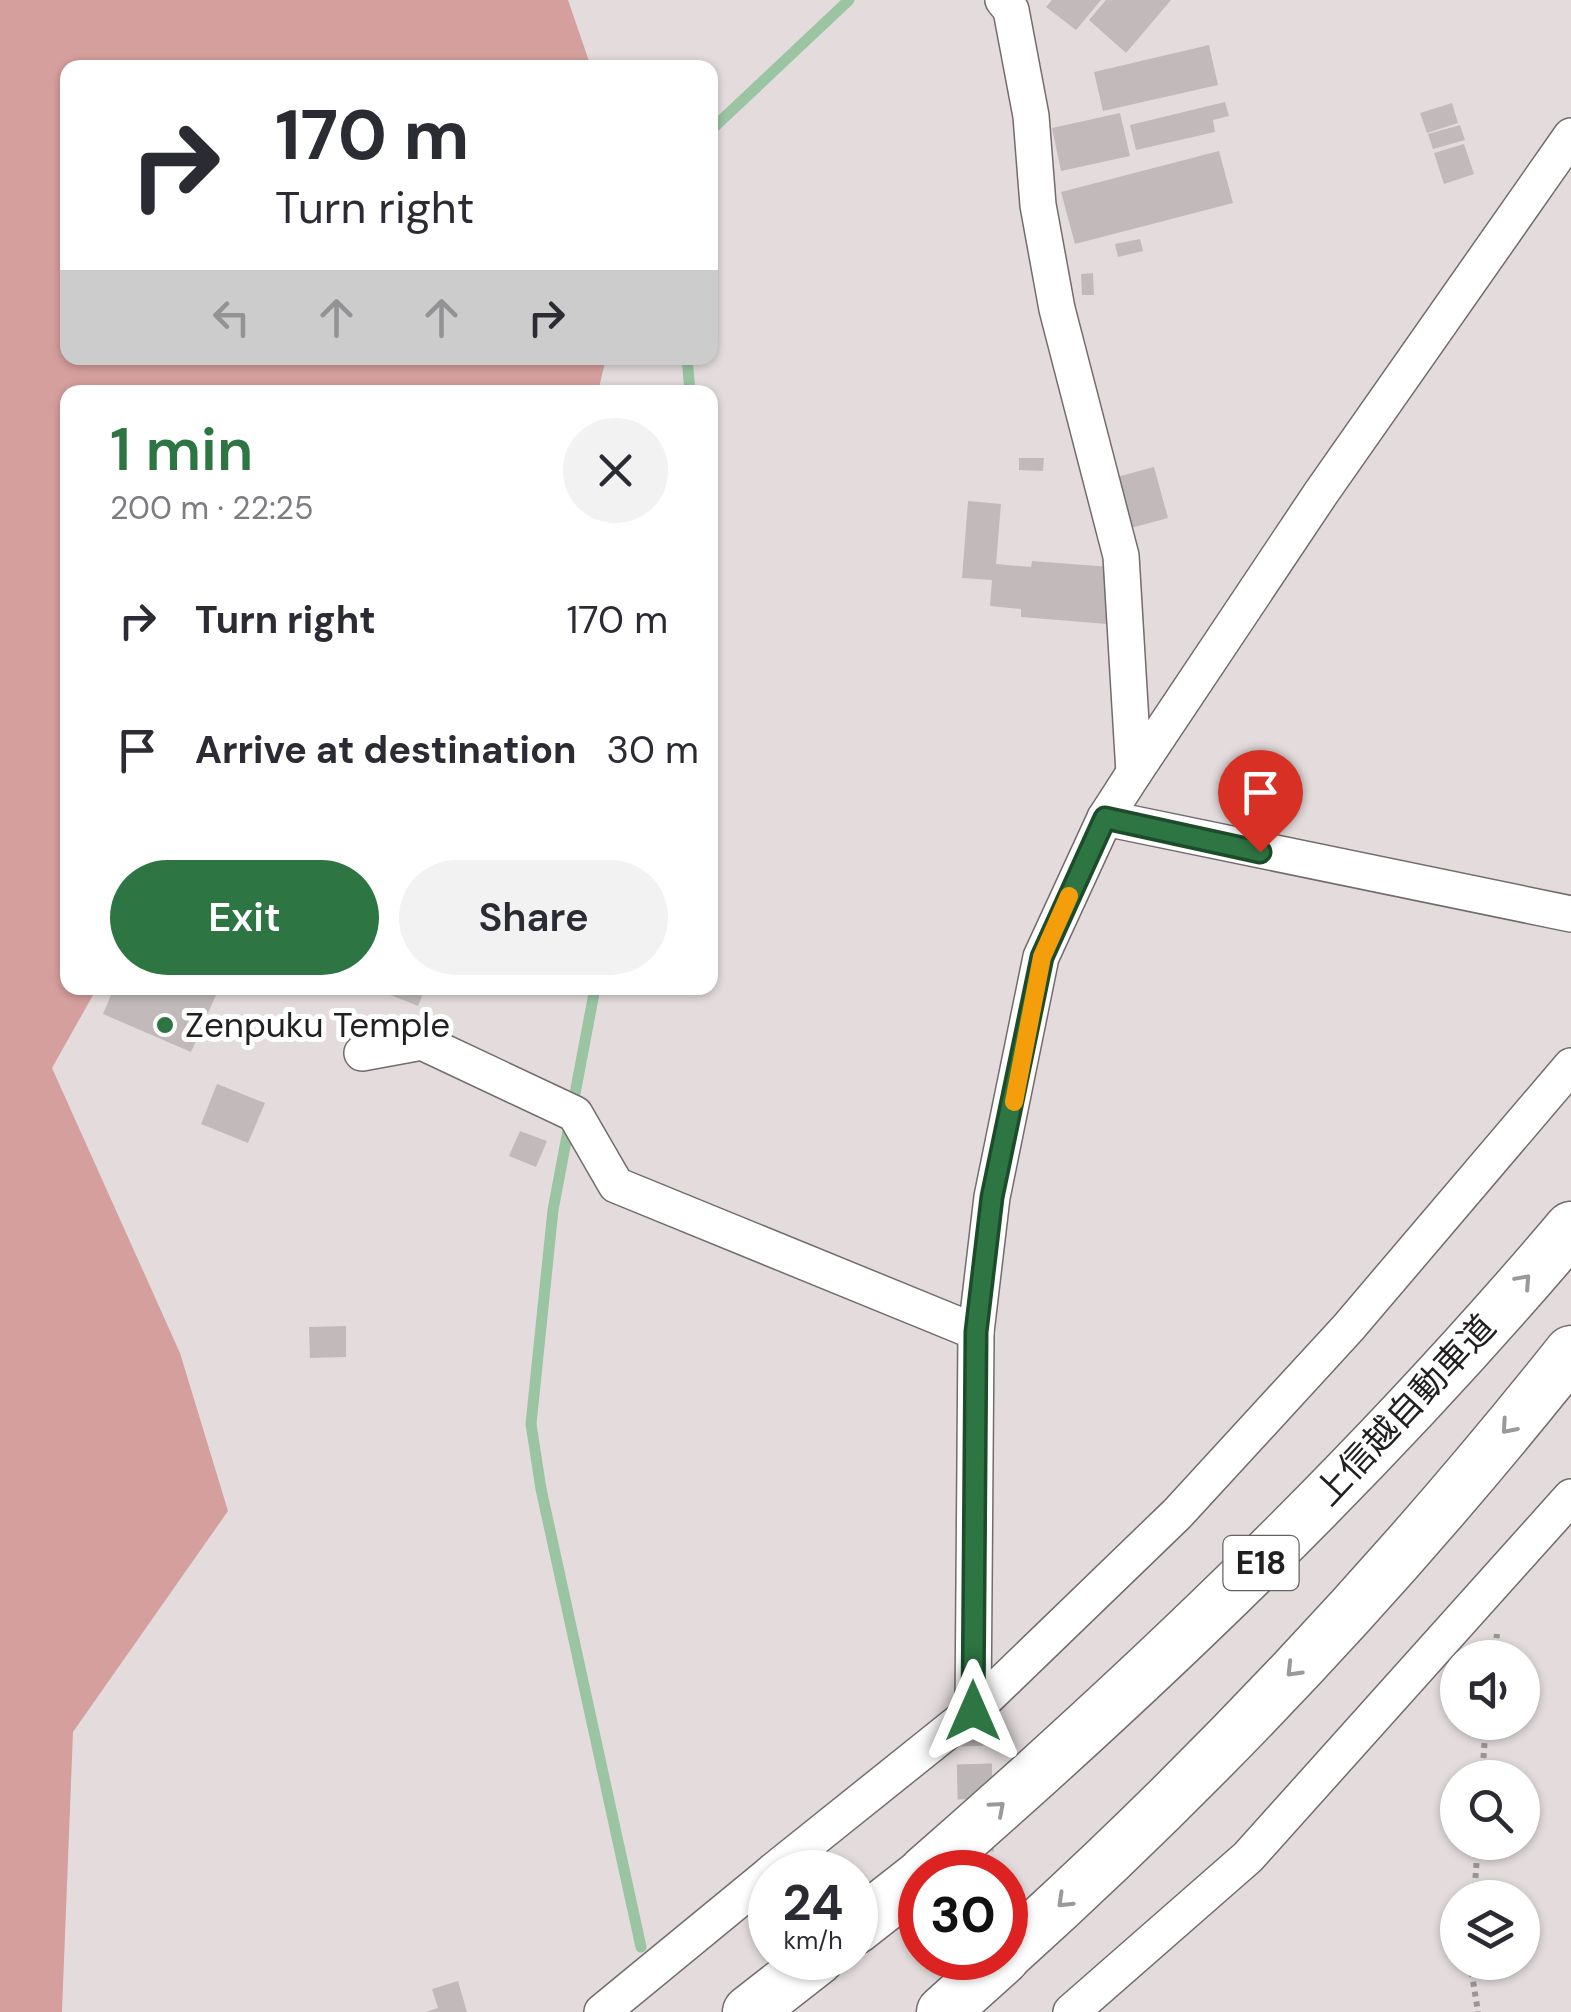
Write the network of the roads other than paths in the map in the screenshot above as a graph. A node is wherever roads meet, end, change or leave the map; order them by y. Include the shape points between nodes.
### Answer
1 (1003, 0) edge
2 (1571, 136) edge
3 (1134, 773) junction
4 (1105, 818) junction
5 (1571, 914) edge
6 (362, 1054) dead end
7 (1571, 1066) edge
8 (1571, 1228) edge
9 (976, 1332) junction
10 (1571, 1352) edge
11 (1571, 1497) edge
12 (973, 1711) junction
13 (800, 1850) edge
14 (950, 1850) edge
15 (748, 1892) edge
16 (898, 1894) edge
17 (878, 1910) edge
18 (1028, 1932) edge
19 (789, 1980) edge
20 (977, 1980) edge
21 (602, 2012) edge
22 (748, 2012) edge
23 (942, 2012) edge
24 (1071, 2012) edge

1 - 3 street via 1011,10 1031,116 1057,308 1121,556
2 - 3 street
3 - 4 street
4 - 5 street
4 - 9 street via 1042,957 992,1197
6 - 9 street via 422,1042 574,1114 616,1185
7 - 12 street via 1348,1328 1177,1514
14 -> 8 highway, 上信越自動車道 / E18 via 1183,1641 1438,1377
9 - 12 street
10 -> 18 highway, E18 via 1303,1660
11 - 24 street via 1248,1858
12 - 13 street
15 - 21 street
16 - 17 highway, 上信越自動車道 / E18
19 - 22 highway
20 - 23 highway, E18

